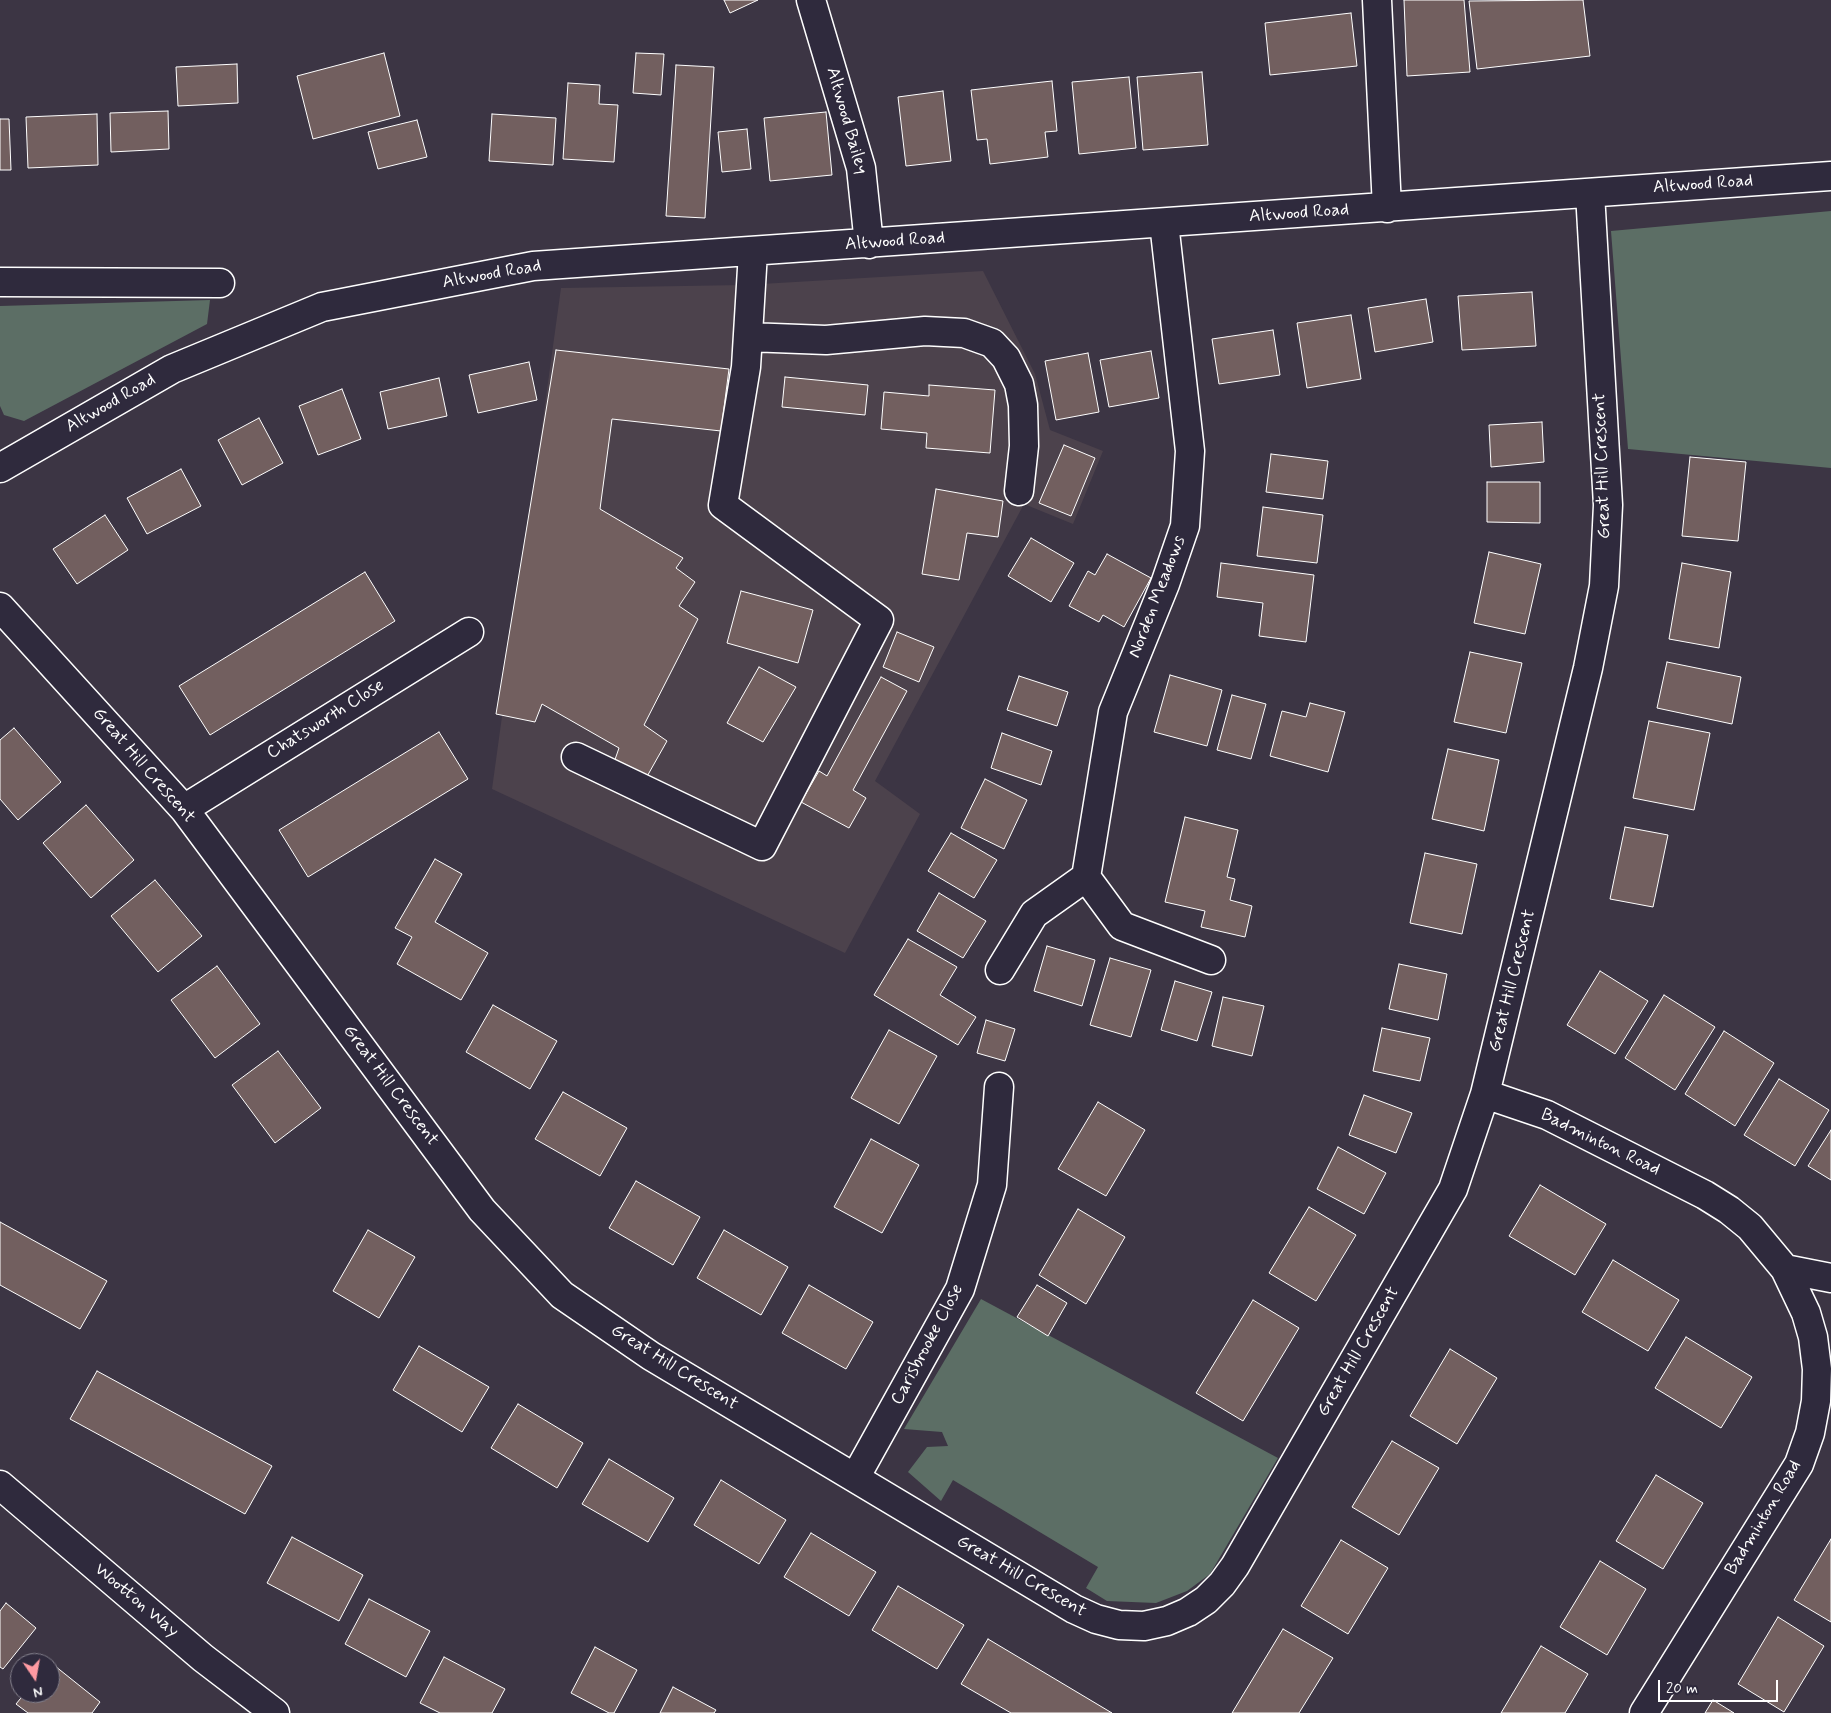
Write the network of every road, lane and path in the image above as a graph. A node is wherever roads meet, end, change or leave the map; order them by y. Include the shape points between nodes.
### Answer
1 (811, 0) edge
2 (1377, 0) edge
3 (1831, 176) edge
4 (1590, 193) junction
5 (1387, 208) junction
6 (1164, 223) junction
7 (870, 244) junction
8 (754, 252) junction
9 (0, 282) edge
10 (220, 283) dead end
11 (748, 337) junction
12 (0, 468) edge
13 (1019, 491) dead end
14 (0, 607) edge
15 (469, 632) dead end
16 (576, 758) dead end
17 (184, 809) junction
18 (1086, 877) junction
19 (1211, 960) dead end
20 (1000, 970) dead end
21 (999, 1087) dead end
22 (1485, 1094) junction
23 (1785, 1269) junction
24 (1831, 1278) edge
25 (855, 1478) junction
26 (0, 1485) edge
27 (275, 1713) edge
28 (1644, 1713) edge

1 - 7 street, Altwood Bailey via 862,168
2 - 5 street
3 - 4 street, Altwood Road
4 - 5 street, Altwood Road
4 - 22 street, Great Hill Crescent via 1608,505 1604,586 1588,668
5 - 6 street, Altwood Road
6 - 7 street, Altwood Road
6 - 18 street, Norden Meadows via 1190,451 1185,526 1113,712
7 - 8 street, Altwood Road
8 - 11 street
8 - 12 street, Altwood Road via 533,266 322,307 172,369
9 - 10 street
11 - 13 street via 826,340 925,331 964,333 992,343 1006,358 1019,384 1023,405 1024,446
11 - 16 street via 723,505 879,620 762,846
14 - 17 street, Great Hill Crescent
15 - 17 street, Chatsworth Close
17 - 25 street, Great Hill Crescent via 482,1210 562,1294 651,1356
18 - 19 street via 1122,926
18 - 20 street via 1034,914
21 - 25 street, Carisbrooke Close via 992,1185 960,1289
22 - 23 street, Badminton Road via 1547,1114 1705,1195 1750,1227
22 - 25 street, Great Hill Crescent via 1453,1189 1234,1566 1206,1600 1188,1612 1144,1626 1119,1625 1096,1619
23 - 24 street
23 - 28 street, Badminton Road via 1806,1313 1813,1337 1817,1369 1810,1433 1799,1464
26 - 27 street, Wootton Way via 203,1658

